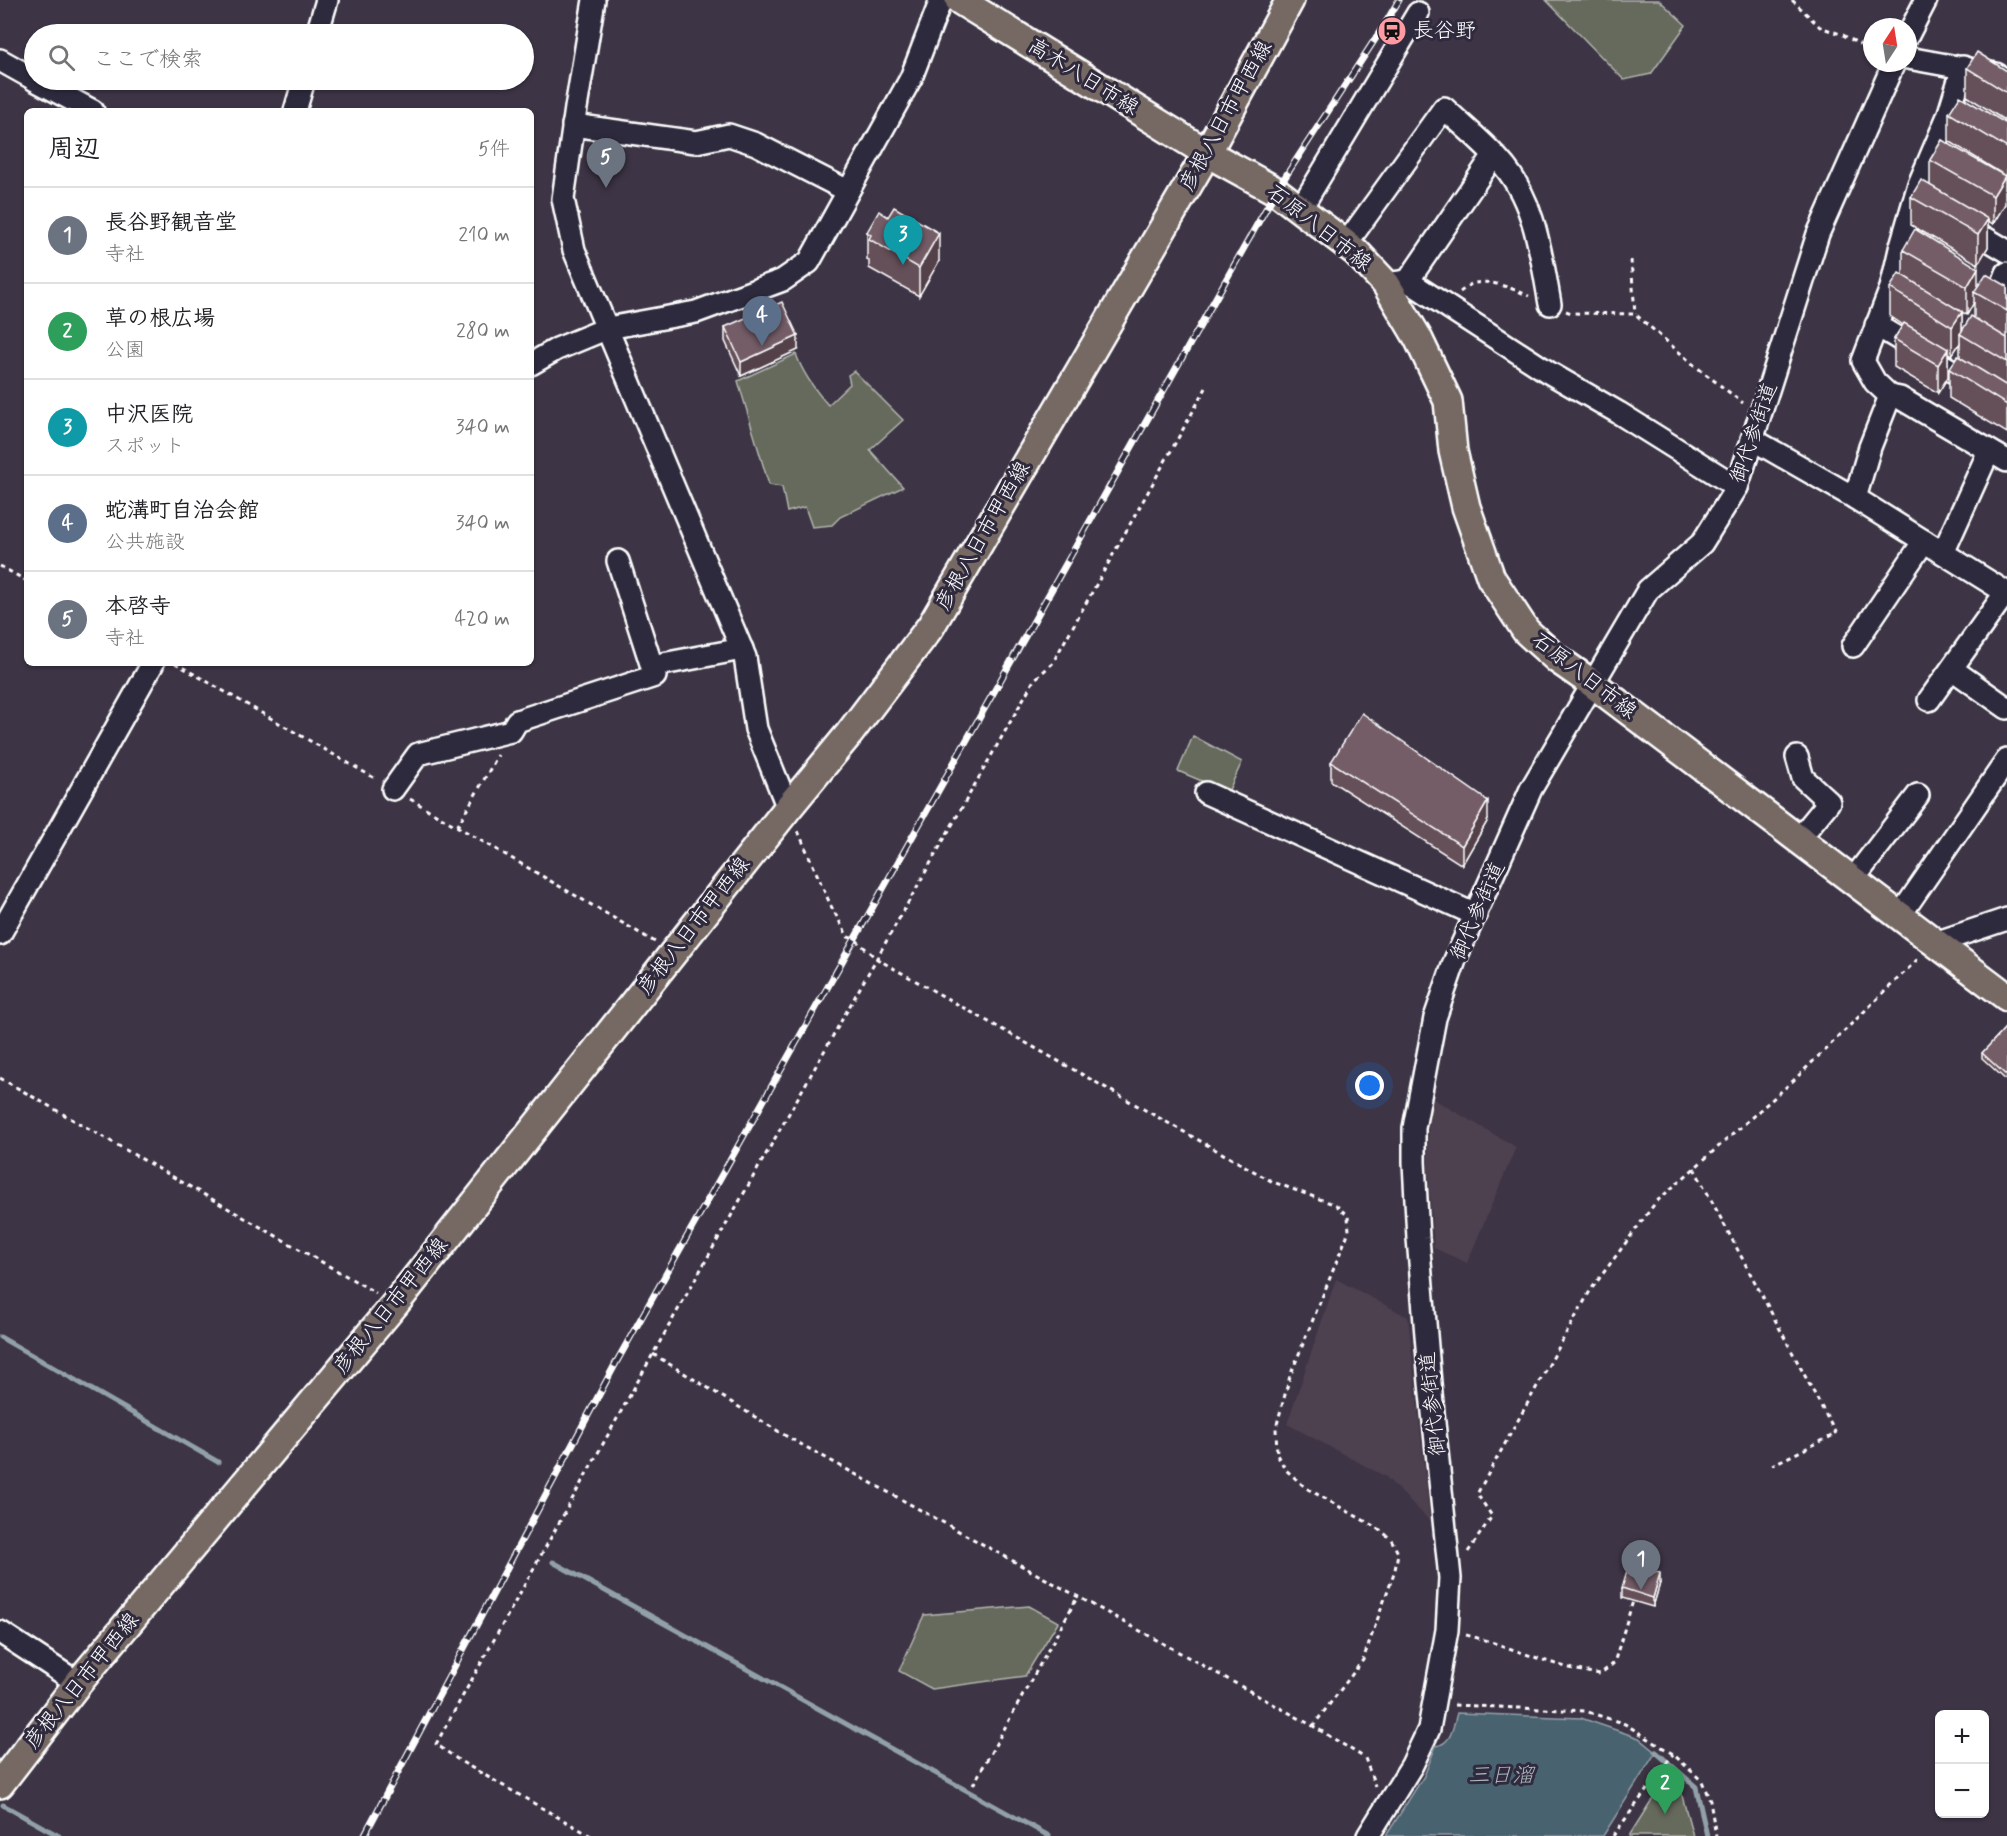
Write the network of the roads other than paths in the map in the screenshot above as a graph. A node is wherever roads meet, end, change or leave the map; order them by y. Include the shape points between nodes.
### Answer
1 (327, 0) edge
2 (594, 0) edge
3 (941, 0) edge
4 (958, 0) edge
5 (1290, 0) edge
6 (1926, 0) edge
7 (1418, 13) dead end
8 (1917, 18) edge
9 (320, 24) edge
10 (1917, 59) edge
11 (0, 60) edge
12 (1963, 67) junction
13 (1890, 72) edge
14 (24, 73) edge
15 (2007, 81) edge
16 (55, 90) edge
17 (301, 90) edge
18 (1951, 106) junction
19 (88, 108) edge
20 (296, 108) edge
21 (1970, 118) edge
22 (573, 125) junction
23 (1207, 153) junction
24 (1932, 154) junction
25 (1494, 155) junction
26 (1951, 164) edge
27 (848, 191) junction
28 (1916, 196) junction
29 (1301, 208) junction
30 (1903, 238) junction
31 (1346, 244) junction
32 (1922, 250) edge
33 (2007, 251) edge
34 (2007, 273) edge
35 (1397, 282) junction
36 (1979, 284) edge
37 (1891, 288) junction
38 (2003, 298) edge
39 (1911, 299) edge
40 (1550, 304) road end
41 (1876, 325) junction
42 (609, 328) junction
43 (534, 362) edge
44 (1890, 396) junction
45 (2007, 404) edge
46 (1752, 439) junction
47 (1998, 456) edge
48 (1737, 488) junction
49 (1855, 498) junction
50 (1923, 541) junction
51 (1943, 553) junction
52 (618, 561) dead end
53 (2006, 592) edge
54 (1853, 646) dead end
55 (742, 649) junction
56 (151, 666) edge
57 (652, 666) junction
58 (1952, 669) junction
59 (1593, 684) junction
60 (1929, 700) dead end
61 (2007, 708) edge
62 (1797, 757) dead end
63 (2007, 760) edge
64 (393, 789) road end
65 (1206, 793) dead end
66 (1918, 795) dead end
67 (788, 808) junction
68 (1798, 840) junction
69 (1852, 881) junction
70 (1476, 915) junction
71 (1899, 917) junction
72 (2007, 919) edge
73 (0, 934) edge
74 (1935, 944) junction
75 (2007, 997) edge
76 (0, 1632) edge
77 (78, 1683) junction
78 (0, 1784) edge
79 (1368, 1836) edge

1 - 9 street
2 - 22 street
3 - 27 street via 910,78
4 - 23 main road, 高木八日市線
5 - 23 main road, 彦根八日市甲西線
6 - 8 street
7 - 29 street
10 - 12 street
11 - 14 street
12 - 15 street via 1996,74
12 - 18 street
13 - 46 street, 御代参街道 via 1818,234
16 - 19 street
17 - 20 street
18 - 21 street
18 - 24 street
22 - 27 street via 696,142 729,135 756,144
22 - 42 street via 563,199 574,250
23 - 29 main road, 石原八日市線
23 - 67 main road, 彦根八日市甲西線 via 931,626
24 - 26 street
24 - 28 street
25 - 31 street via 1444,108
25 - 35 street
25 - 40 street via 1520,189 1538,235
27 - 42 street via 809,262 783,280 696,312
28 - 30 street
28 - 33 street
29 - 31 main road, 石原八日市線
30 - 32 street
30 - 37 street
31 - 35 main road, 石原八日市線
34 - 38 street
35 - 48 street
35 - 59 main road, 石原八日市線 via 1448,401 1453,451 1466,507 1491,578 1526,631
36 - 38 street
37 - 39 street
37 - 41 street
41 - 44 street via 1863,361 1875,382
41 - 45 street
42 - 43 street
42 - 55 street
44 - 47 street via 1900,398
44 - 49 street
46 - 48 street, 御代参街道
46 - 49 street
47 - 51 street
48 - 59 street, 御代参街道 via 1702,543 1648,590
49 - 50 street
50 - 51 street
50 - 54 street
51 - 53 street
52 - 57 street
53 - 58 street
55 - 57 street
55 - 67 street via 756,729
56 - 73 street
57 - 64 street via 655,676 517,722 511,732 418,754
58 - 60 street
58 - 61 street
59 - 68 main road, 石原八日市線
59 - 70 street, 御代参街道 via 1532,789
62 - 68 street via 1803,778 1829,802
63 - 71 street
65 - 70 street
66 - 69 street
67 - 77 main road, 彦根八日市甲西線 via 395,1304
68 - 69 main road, 石原八日市線
69 - 71 main road, 石原八日市線
70 - 79 street, 御代参街道 via 1435,1018 1414,1128 1422,1294 1450,1578 1447,1630 1429,1729 1412,1765
71 - 74 main road, 石原八日市線
72 - 74 street
74 - 75 main road, 石原八日市線
76 - 77 street
77 - 78 main road, 彦根八日市甲西線

